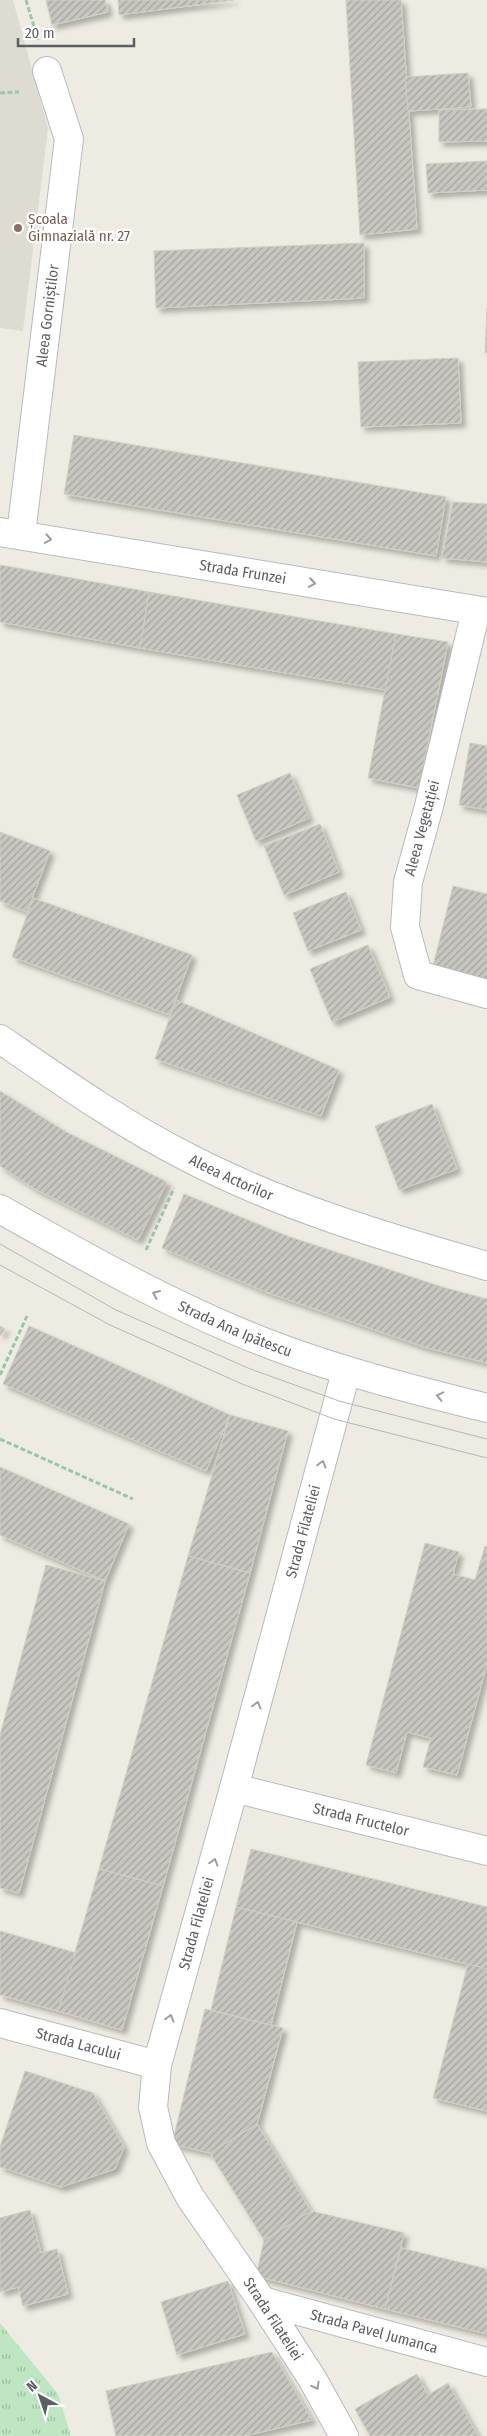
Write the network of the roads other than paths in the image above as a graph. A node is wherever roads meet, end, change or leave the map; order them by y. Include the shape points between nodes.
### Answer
1 (47, 71) road end
2 (10, 533) edge
3 (482, 612) edge
4 (487, 994) edge
5 (0, 1039) edge
6 (0, 1209) edge
7 (487, 1266) edge
8 (346, 1372) junction
9 (487, 1408) edge
10 (234, 1788) junction
11 (487, 1851) edge
12 (0, 2023) edge
13 (156, 2065) junction
14 (262, 2301) junction
15 (487, 2362) edge
16 (344, 2436) edge

1 - 2 street, Aleea Gorniștilor via 69,139
2 -> 3 street, Strada Frunzei
3 - 4 street, Aleea Vegetației via 408,882 404,927 418,975
5 - 7 street, Aleea Actorilor via 99,1106 188,1158 321,1216
8 -> 6 street, Strada Ana Ipătescu via 260,1341 129,1282
9 -> 8 street, Strada Ana Ipătescu
10 -> 8 street, Strada Filateliei
10 - 11 street, Strada Fructelor
13 -> 10 street, Strada Filateliei
12 - 13 street, Strada Lacului
13 - 14 street, Strada Filateliei via 153,2107 161,2143 190,2196
14 - 15 street, Strada Pavel Jumanca
14 -> 16 street, Strada Filateliei via 313,2380

